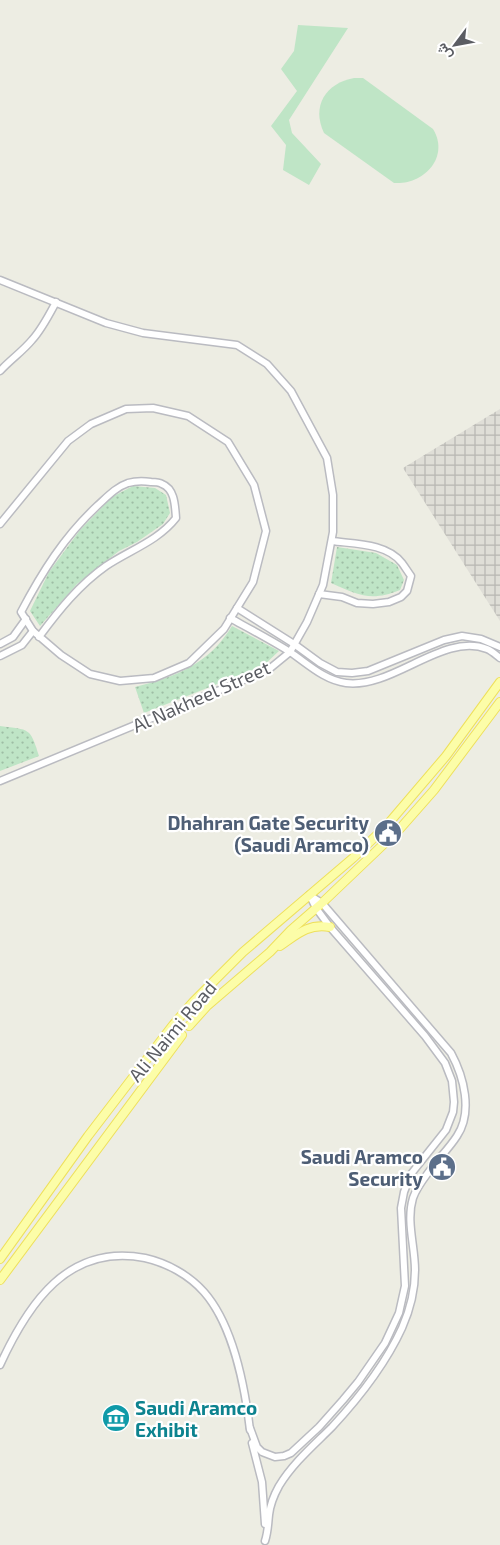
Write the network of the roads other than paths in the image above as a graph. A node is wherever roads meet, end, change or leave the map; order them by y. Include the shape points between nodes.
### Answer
1 (0, 280) edge
2 (56, 302) junction
3 (0, 371) edge
4 (0, 524) edge
5 (332, 541) junction
6 (320, 594) junction
7 (237, 608) junction
8 (230, 618) junction
9 (26, 619) junction
10 (33, 631) junction
11 (39, 637) junction
12 (0, 644) edge
13 (294, 644) junction
14 (500, 647) edge
15 (290, 652) junction
16 (0, 656) edge
17 (500, 658) edge
18 (500, 682) edge
19 (500, 702) edge
20 (0, 781) edge
21 (399, 812) junction
22 (408, 820) junction
23 (388, 824) dead end
24 (397, 832) dead end
25 (379, 833) dead end
26 (372, 840) junction
27 (387, 842) dead end
28 (381, 848) junction
29 (309, 895) junction
30 (319, 906) junction
31 (330, 927) junction
32 (270, 952) junction
33 (189, 1026) dead end
34 (182, 1035) dead end
35 (446, 1130) junction
36 (457, 1136) junction
37 (411, 1174) junction
38 (423, 1180) junction
39 (0, 1259) edge
40 (0, 1280) edge
41 (2, 1354) edge
42 (0, 1365) edge
43 (250, 1428) junction
44 (265, 1543) edge

1 - 2 street, Al Nakheel Street
2 - 3 street via 32,341
2 - 5 street, Al Nakheel Street via 106,322 143,332 237,345 267,364 291,391 327,458 334,496
4 - 7 street via 68,441 92,424 126,409 152,408 188,416 228,442 257,494 266,531 253,582
5 - 6 street, Al Nakheel Street
5 - 6 street via 386,551 401,561 410,576 407,591 389,602 373,604
6 - 13 street, Al Nakheel Street
7 - 8 street
7 - 13 street
8 - 11 street via 224,629 189,663 154,678 120,680 90,674
8 - 15 street
9 - 10 street
9 - 11 street via 21,612 47,565 67,538 113,491 129,483 145,481 163,484 172,492 176,518 169,526 80,587
9 - 12 street via 13,637
10 - 11 street
10 - 16 street via 22,645
13 - 14 street via 320,664 337,672 352,674 462,636 482,638
13 - 15 street, Al Nakheel Street
15 - 17 street via 318,673 348,683 380,678 464,646 488,650
15 - 20 street, Al Nakheel Street via 268,670
18 - 21 main road via 446,756
19 - 22 main road
21 - 22 main road via 399,820
21 - 23 main road
22 - 24 main road
25 - 26 main road, Ali Naimi Road
26 - 28 main road via 380,840
26 - 29 main road, Ali Naimi Road
27 - 28 main road, Ali Naimi Road
28 - 30 main road, Ali Naimi Road
29 - 30 street
29 - 39 main road, Ali Naimi Road via 243,952 173,1025
30 - 31 street
30 - 32 main road, Ali Naimi Road
30 - 36 street via 451,1053 461,1074 465,1097
31 - 32 main road via 316,926 304,930
31 - 35 street via 445,1063 452,1082 454,1102
32 - 33 main road, Ali Naimi Road
34 - 40 main road, Ali Naimi Road
35 - 36 street via 453,1138
35 - 37 street
36 - 38 street
37 - 38 street via 420,1173
37 - 43 street via 401,1208 405,1286 399,1313 386,1343 343,1400 291,1453 275,1457 262,1452
38 - 44 street via 413,1198 410,1222 414,1281 411,1304 401,1330 353,1401 278,1488
41 - 42 street
41 - 43 street via 37,1300 65,1274 87,1262 116,1256 160,1262 176,1269 204,1291 218,1312 244,1389
43 - 44 street via 262,1482

